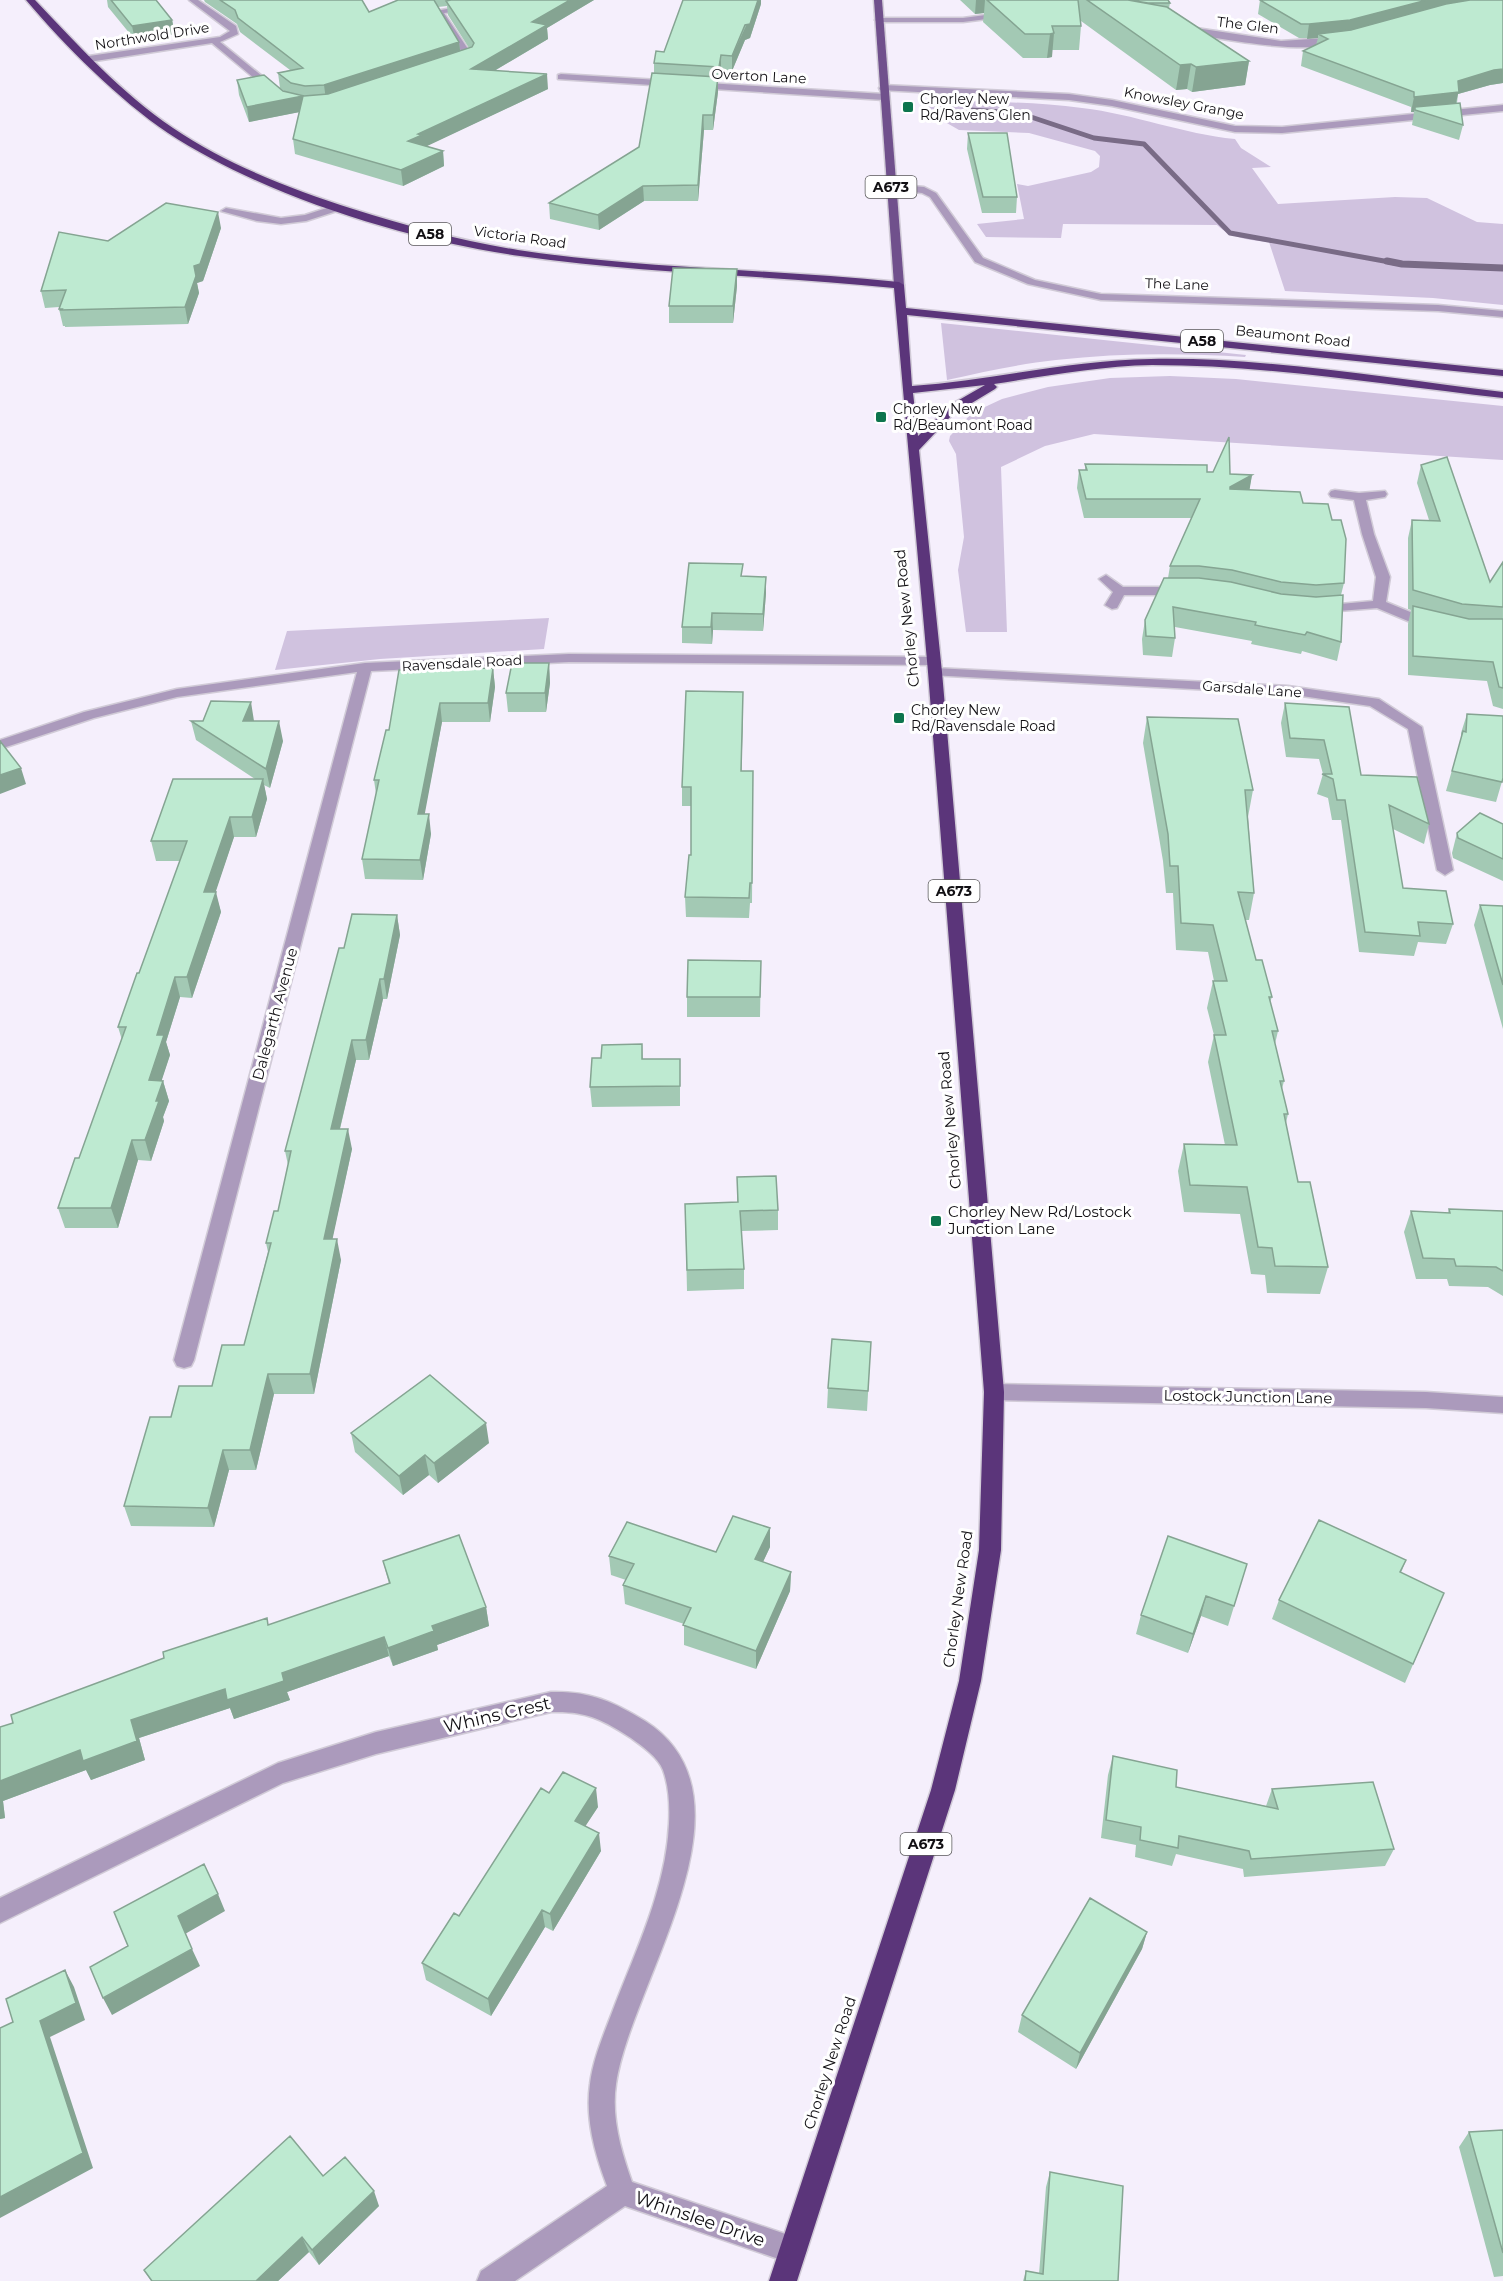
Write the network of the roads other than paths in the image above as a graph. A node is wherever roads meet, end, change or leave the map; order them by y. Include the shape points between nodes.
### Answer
1 (30, 0) edge
2 (193, 0) edge
3 (878, 0) edge
4 (459, 9) edge
5 (1016, 13) edge
6 (879, 20) junction
7 (1172, 27) edge
8 (1348, 39) edge
9 (213, 40) junction
10 (89, 59) junction
11 (450, 65) edge
12 (561, 77) dead end
13 (884, 93) junction
14 (280, 95) edge
15 (1503, 108) edge
16 (1480, 109) junction
17 (1501, 119) dead end
18 (891, 187) junction
19 (236, 204) dead end
20 (336, 208) junction
21 (899, 285) junction
22 (901, 311) junction
23 (1503, 314) edge
24 (1503, 373) edge
25 (1012, 378) junction
26 (907, 390) junction
27 (1503, 395) edge
28 (913, 449) junction
29 (1335, 494) dead end
30 (1381, 494) dead end
31 (1359, 496) junction
32 (1106, 579) dead end
33 (1120, 591) junction
34 (1196, 591) edge
35 (1380, 604) junction
36 (1112, 605) dead end
37 (1300, 609) edge
38 (1444, 628) edge
39 (935, 666) junction
40 (365, 667) junction
41 (0, 745) edge
42 (1445, 870) dead end
43 (184, 1360) dead end
44 (994, 1392) junction
45 (1503, 1405) edge
46 (0, 1911) edge
47 (622, 2192) junction
48 (793, 2250) junction
49 (490, 2281) edge
50 (783, 2281) edge

1 - 10 highway, Victoria Road / A58
2 - 9 street, Northwold Drive via 235,30 227,37
3 - 6 main road, Chorley New Road / A673
4 - 11 street via 439,11 470,58
5 - 6 street via 963,20
6 - 13 main road, Chorley New Road / A673
7 - 8 street, The Glen via 1280,43
9 - 10 street, Northwold Drive
9 - 14 street
10 - 20 highway, Victoria Road / A58 via 168,128 219,160
12 - 13 street, Overton Lane
13 - 16 street, Knowsley Grange via 1069,97 1235,129 1282,130
13 - 18 main road, Chorley New Road / A673
15 - 16 street, Knowsley Grange
16 - 17 street
18 - 21 main road, Chorley New Road / A673
18 - 23 street, The Lane via 924,190 933,195 979,260 1032,282 1090,295 1438,308
19 - 20 street via 223,213 286,222 307,220
20 - 21 highway, Victoria Road / A58 via 453,240 523,253
21 - 22 highway, Chorley New Road / A673
22 - 24 highway, Beaumont Road / A58
22 - 26 highway, Chorley New Road / A673
25 - 26 highway, A58
25 - 27 highway, A58 via 1104,364 1153,362 1254,366
25 - 28 highway, A58 via 968,397 943,414
26 - 28 highway, Chorley New Road / A673
28 - 39 highway, Chorley New Road / A673
29 - 31 street
30 - 31 street
31 - 35 street via 1383,577
32 - 33 street
33 - 34 street
33 - 36 street
35 - 37 street
35 - 38 street via 1406,617
39 - 40 street, Ravensdale Road via 569,658
39 - 42 street, Garsdale Lane via 1288,690 1374,702 1415,727
39 - 44 highway, Chorley New Road / A673
40 - 41 street, Ravensdale Road via 177,693 89,715
40 - 43 street, Dalegarth Avenue
44 - 45 street, Lostock Junction Lane
44 - 48 highway, Chorley New Road / A673 via 990,1550 970,1681 943,1790
46 - 47 street, Whins Crest via 278,1774 376,1743 551,1702 600,1706 654,1740 675,1769 682,1809 678,1860 660,1921 605,2069 601,2113 609,2156
47 - 48 street, Whinslee Drive
47 - 49 street, Whinslee Drive
48 - 50 highway, Chorley New Road / A673

